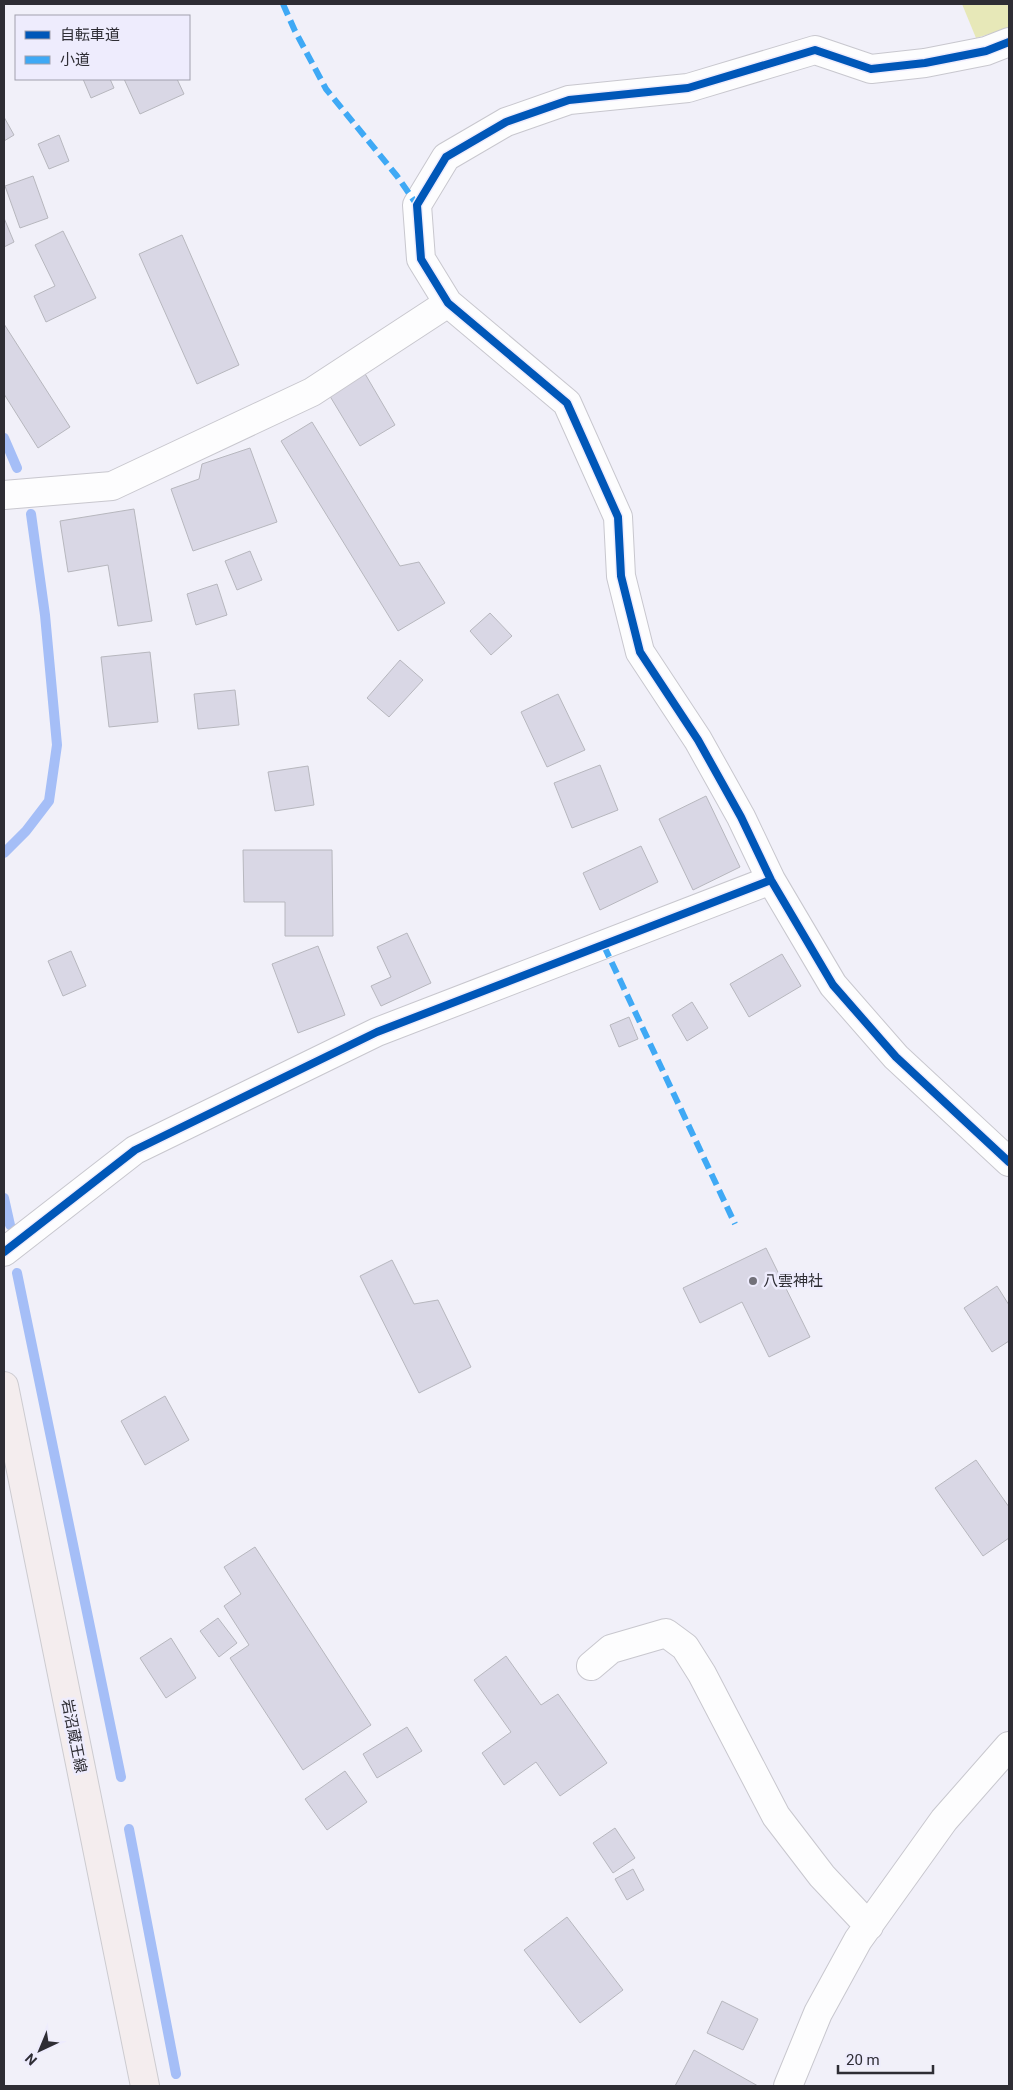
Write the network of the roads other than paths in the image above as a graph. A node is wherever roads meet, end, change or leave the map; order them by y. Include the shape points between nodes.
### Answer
1 (1009, 42) edge
2 (448, 303) junction
3 (4, 495) edge
4 (771, 880) junction
5 (1009, 1162) edge
6 (4, 1252) edge
7 (4, 1386) edge
8 (591, 1666) dead end
9 (1009, 1746) edge
10 (869, 1926) junction
11 (145, 2086) edge
12 (788, 2086) edge

1 - 2 street via 986,51 925,64 871,68 815,50 688,88 569,100 506,122 446,157 417,205 422,259
2 - 3 street via 312,392 112,486
2 - 4 street via 567,403 618,517 621,576 640,652 702,749 741,817
4 - 5 street via 833,985 896,1057
4 - 6 street via 377,1032 135,1150
7 - 11 main road, 岩沼蔵王線
8 - 10 street via 611,1649 666,1633 685,1647 776,1816 822,1876
9 - 10 street via 944,1820
10 - 12 street via 818,2013

